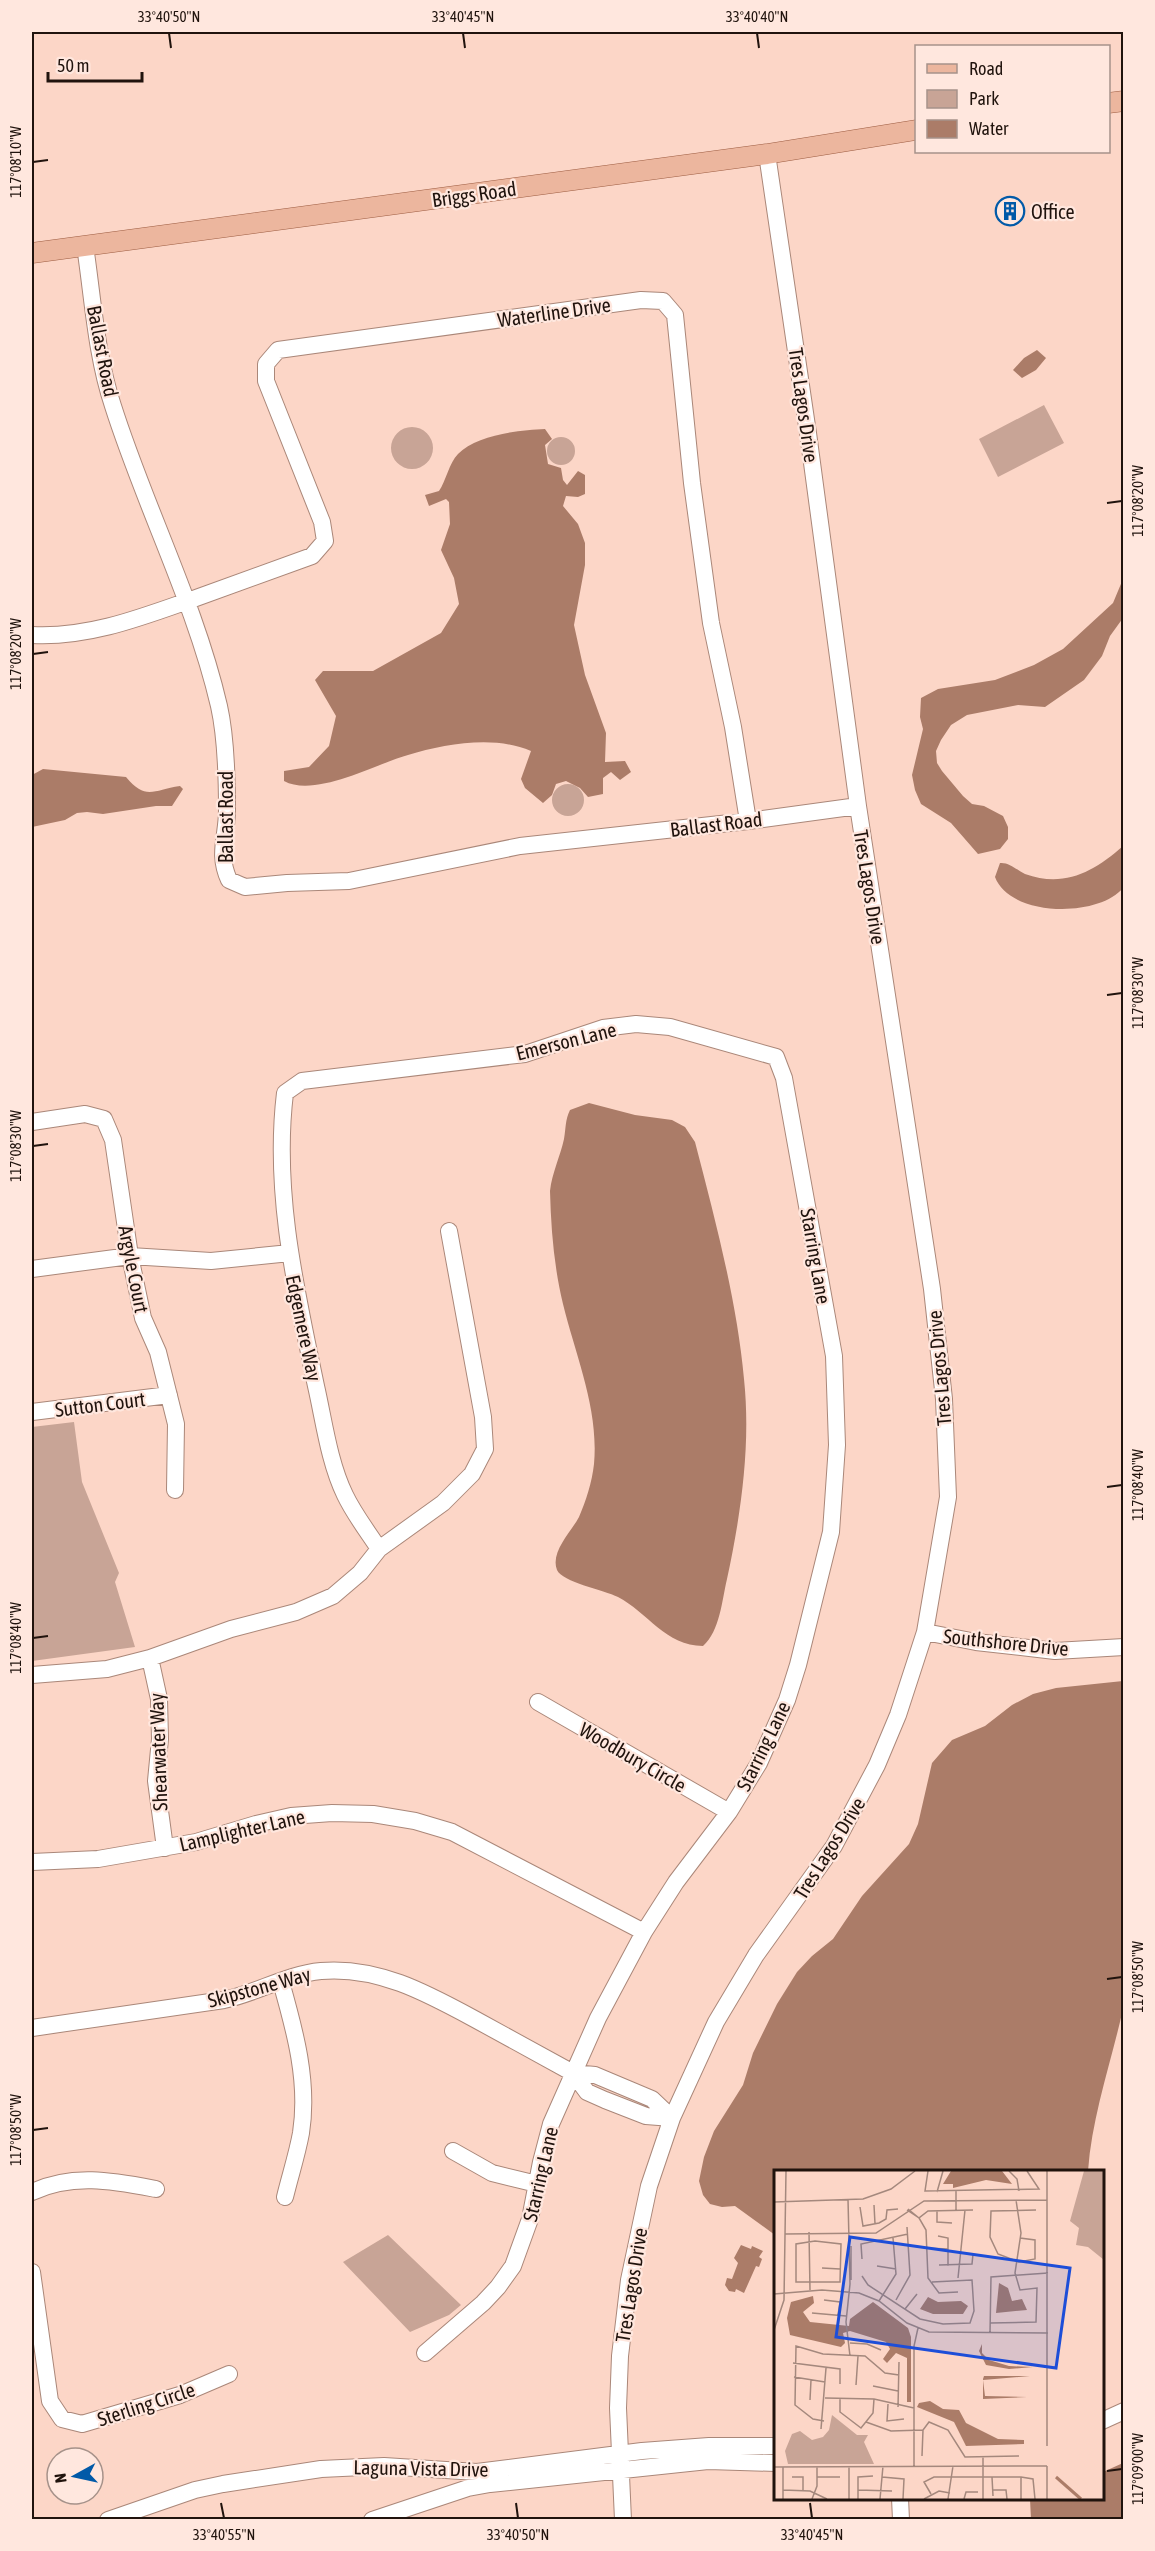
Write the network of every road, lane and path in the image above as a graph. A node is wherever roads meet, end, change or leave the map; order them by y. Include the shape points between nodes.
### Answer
1 (915, 130) edge
2 (767, 154) junction
3 (85, 246) junction
4 (32, 253) edge
5 (185, 602) junction
6 (32, 635) edge
7 (858, 806) junction
8 (748, 821) junction
9 (776, 1057) joint
10 (285, 1093) joint
11 (32, 1122) edge
12 (448, 1231) dead end
13 (290, 1253) junction
14 (130, 1256) junction
15 (32, 1269) edge
16 (169, 1395) junction
17 (32, 1412) edge
18 (175, 1490) dead end
19 (379, 1549) junction
20 (925, 1632) junction
21 (1124, 1647) edge
22 (150, 1658) junction
23 (32, 1675) edge
24 (538, 1702) dead end
25 (729, 1812) junction
26 (165, 1848) junction
27 (32, 1862) edge
28 (644, 1932) junction
29 (281, 1982) junction
30 (32, 2028) edge
31 (573, 2073) junction
32 (672, 2118) junction
33 (453, 2151) dead end
34 (537, 2184) junction
35 (156, 2189) dead end
36 (32, 2192) edge
37 (285, 2197) dead end
38 (32, 2272) edge
39 (36, 2331) edge
40 (38, 2348) edge
41 (425, 2353) dead end
42 (229, 2374) dead end
43 (1124, 2411) edge
44 (1104, 2420) edge
45 (774, 2446) edge
46 (620, 2461) junction
47 (774, 2463) edge
48 (900, 2500) edge
49 (108, 2520) edge
50 (372, 2520) edge
51 (622, 2520) edge
52 (901, 2520) edge

1 - 2 main road, Briggs Road
2 - 3 main road, Briggs Road
2 - 7 street, Tres Lagos Drive
3 - 4 main road, Briggs Road
3 - 5 street, Ballast Road via 101,357 113,405
5 - 6 street via 95,630
5 - 8 street, Ballast Road via 220,708 227,813 222,866 229,880 245,887 349,881 520,846
5 - 8 street, Waterline Drive via 312,556 324,541 322,522 266,381 266,364 278,350 641,300 663,301 675,315 711,623
7 - 8 street, Ballast Road
7 - 20 street, Tres Lagos Drive via 932,1289 944,1399 948,1497
9 - 10 street, Emerson Lane via 670,1027 636,1024 603,1028 525,1054 302,1081
9 - 25 street, Starring Lane via 784,1078 834,1356 837,1445 831,1532 798,1665 768,1746
10 - 13 street, Edgemere Way via 283,1195
11 - 14 street, Argyle Court via 85,1113 104,1119 113,1140
12 - 19 street via 483,1418 484,1449 472,1474 443,1503
13 - 14 street via 211,1261
13 - 19 street, Edgemere Way via 331,1454 345,1495
14 - 15 street
14 - 16 street, Argyle Court via 142,1318 158,1352
16 - 17 street, Sutton Court
16 - 18 street, Argyle Court via 176,1424
19 - 22 street via 360,1573 333,1596 296,1612 231,1629
20 - 21 street, Southshore Drive via 1055,1651
20 - 32 street, Tres Lagos Drive via 898,1715 853,1812 807,1887 735,1989 698,2057
22 - 23 street via 107,1668
22 - 26 street, Shearwater Way via 159,1699 156,1781
24 - 25 street, Woodbury Circle
25 - 28 street, Starring Lane
26 - 27 street, Lamplighter Lane via 98,1859
26 - 28 street, Lamplighter Lane via 291,1816 332,1813 415,1821 452,1832
28 - 31 street, Starring Lane
29 - 30 street, Skipstone Way via 224,2000
29 - 31 street, Skipstone Way via 319,1971 344,1970 392,1979 421,1990
29 - 37 street via 296,2032 303,2104 301,2133
31 - 32 street, Skipstone Way via 595,2075 652,2099
31 - 34 street, Starring Lane via 551,2124
32 - 46 street, Tres Lagos Drive via 649,2186 629,2280 620,2356
33 - 34 street via 492,2173
34 - 41 street, Starring Lane via 530,2219 513,2266 483,2303
35 - 36 street via 90,2179
38 - 39 street
39 - 40 street
40 - 42 street, Sterling Circle via 50,2401 62,2419 82,2424 180,2395
43 - 44 street
45 - 46 street, Laguna Vista Drive via 709,2446
46 - 47 street, Laguna Vista Drive
46 - 49 street, Laguna Vista Drive via 477,2472 384,2466 321,2469 195,2490
46 - 50 street, Laguna Vista Drive via 468,2488
46 - 51 street, Tres Lagos Drive
48 - 52 street

